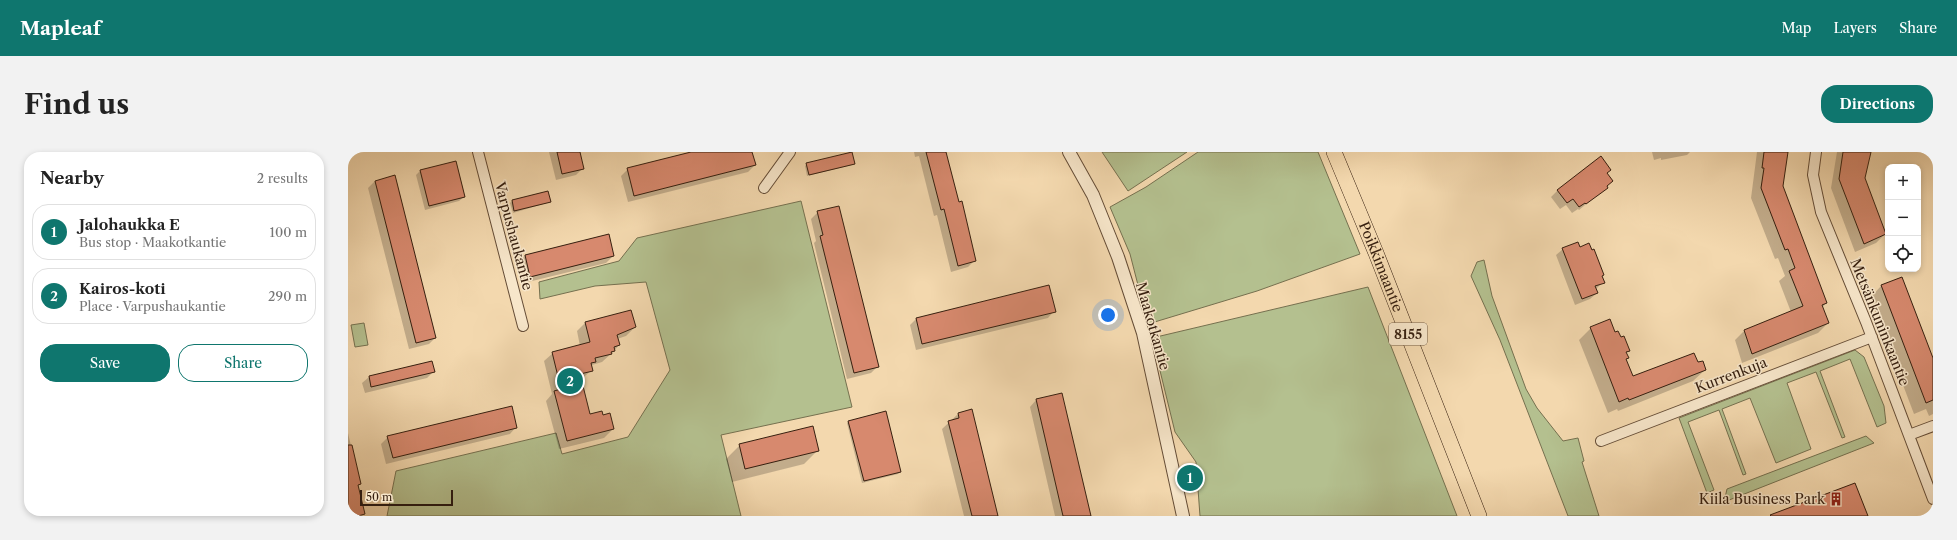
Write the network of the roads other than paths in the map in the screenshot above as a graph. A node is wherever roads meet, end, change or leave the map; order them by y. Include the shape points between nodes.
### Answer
1 (478, 152) edge
2 (790, 152) edge
3 (1069, 152) edge
4 (1334, 152) edge
5 (1816, 152) edge
6 (764, 188) dead end
7 (523, 326) dead end
8 (1872, 337) junction
9 (1933, 426) edge
10 (1910, 435) junction
11 (1601, 441) dead end
12 (1933, 499) edge
13 (1183, 516) edge
14 (1479, 516) edge

1 - 7 street, Varpushaukantie
2 - 6 street
3 - 13 street, Maakotkantie via 1093,195 1118,257 1143,333
4 - 14 main road, Poikkimaantie / 8155
5 - 8 street, Metsänkuninkaantie via 1813,175 1821,212
8 - 10 street, Metsänkuninkaantie
8 - 11 street, Kurrenkuja
9 - 10 street
10 - 12 street, Metsänkuninkaantie

